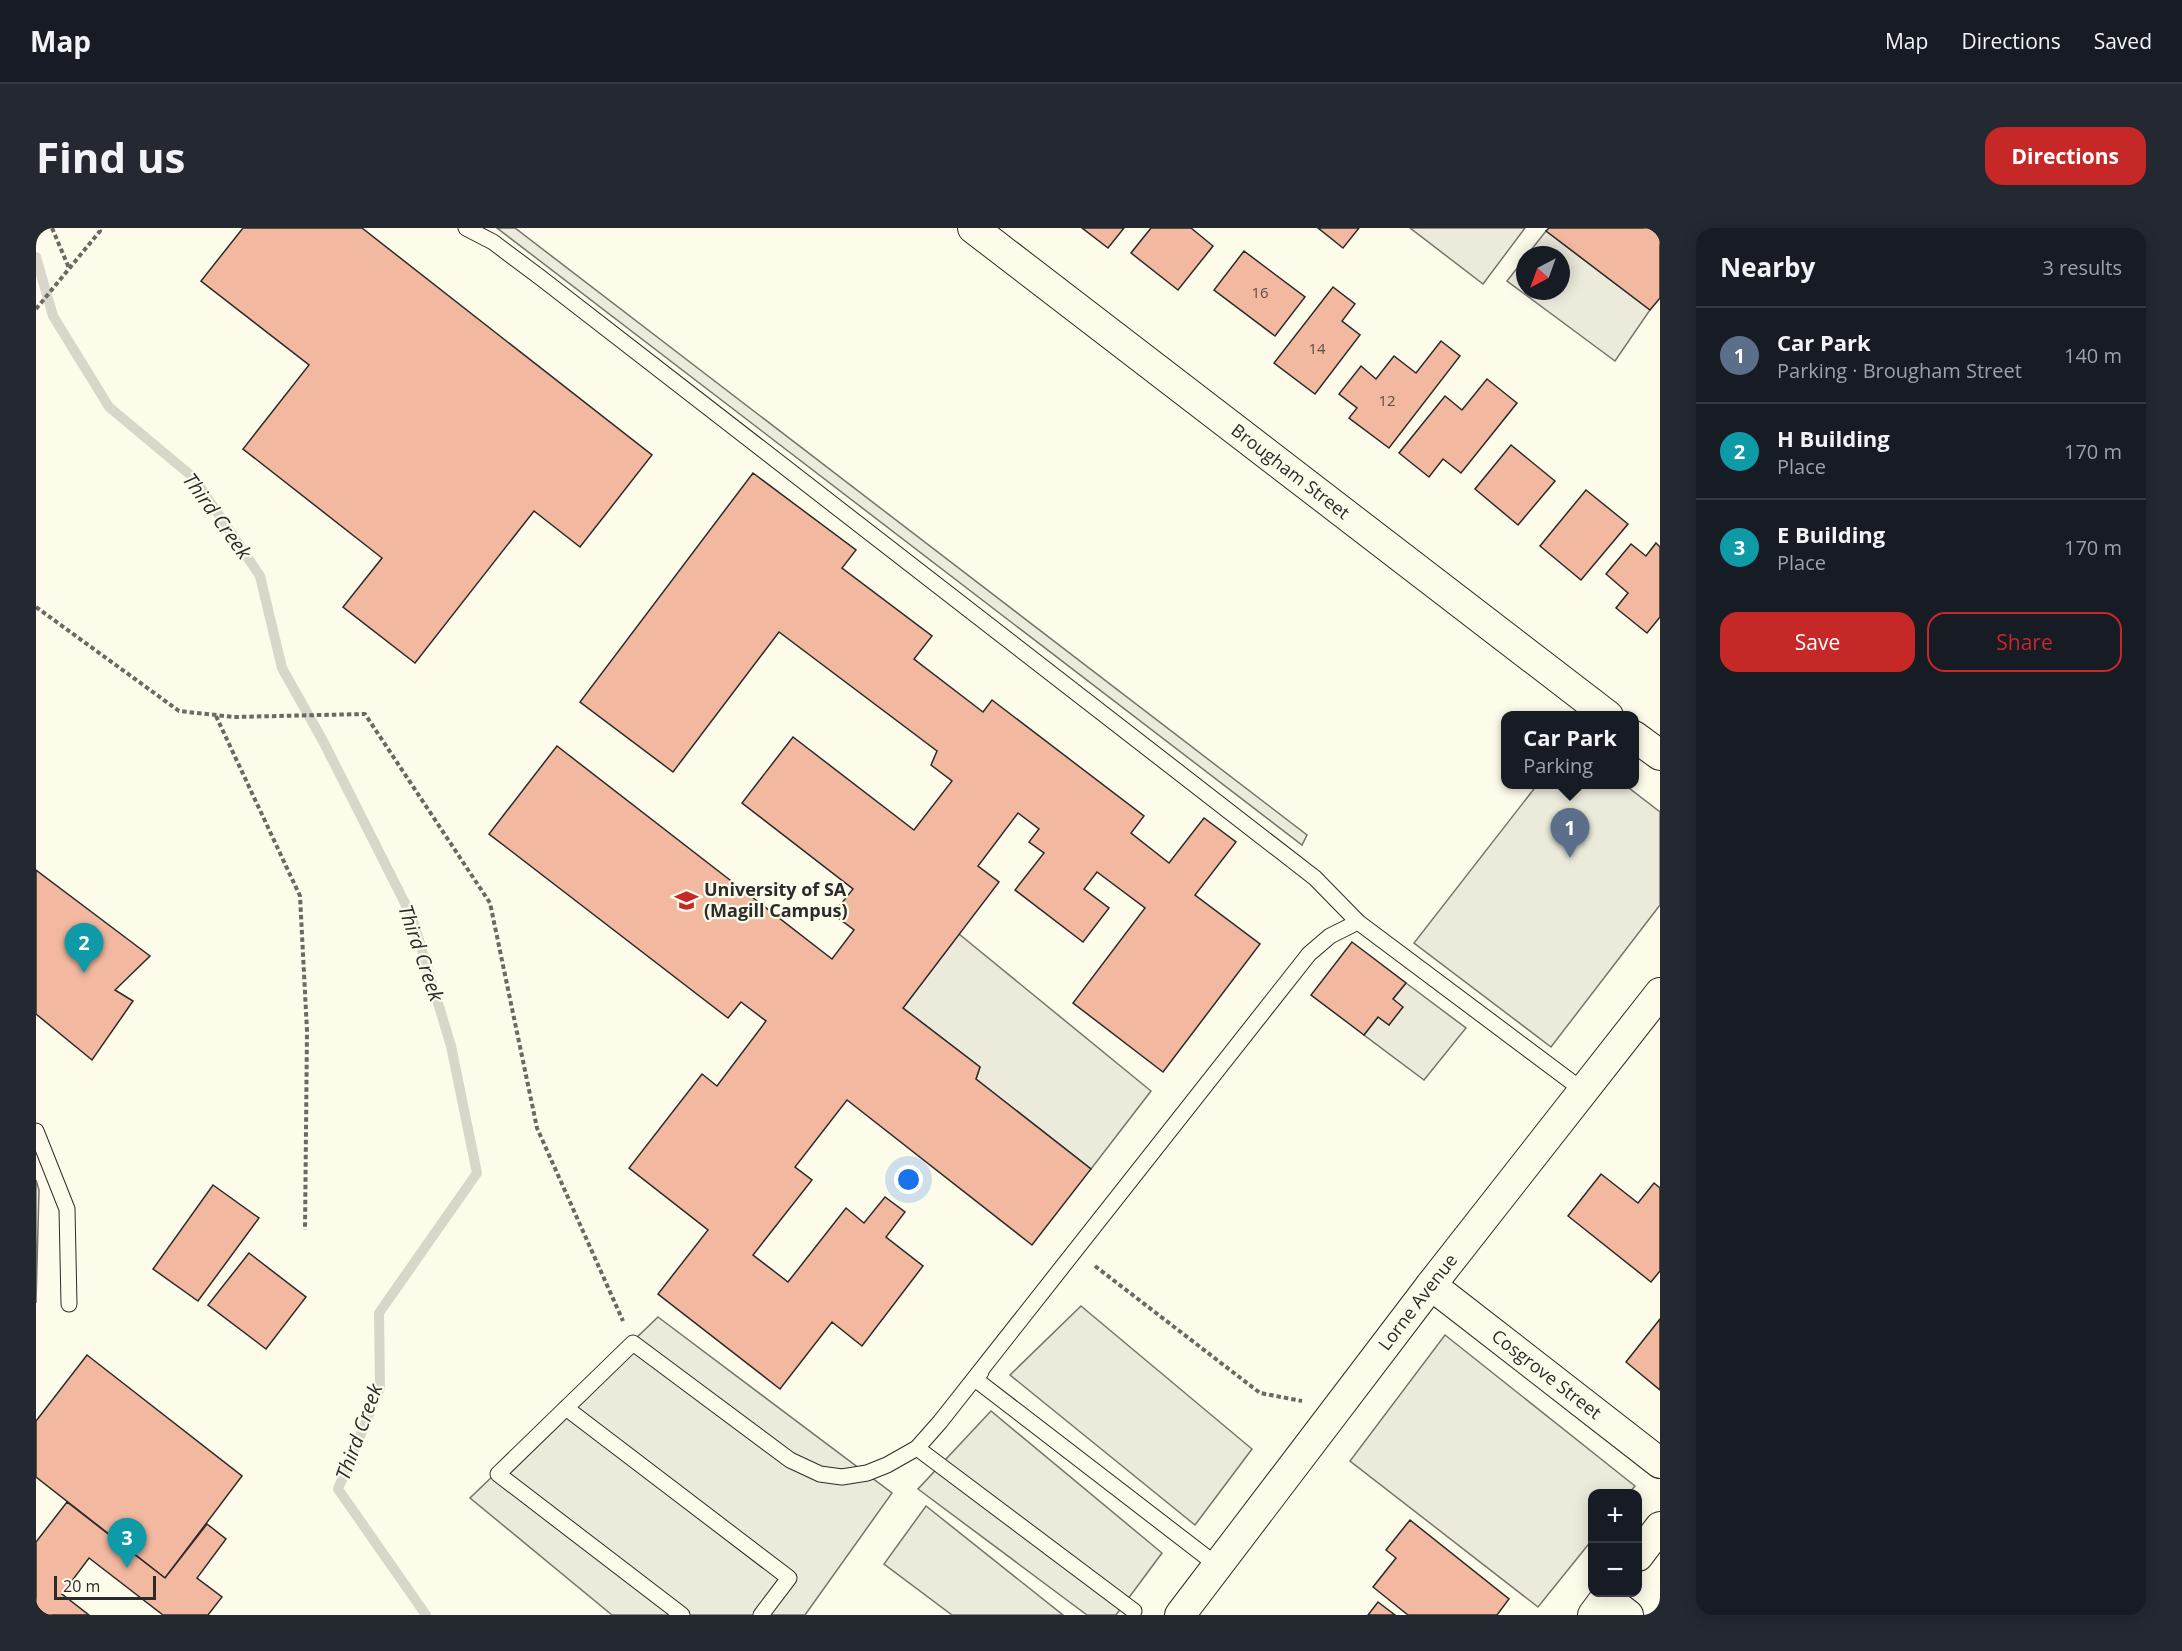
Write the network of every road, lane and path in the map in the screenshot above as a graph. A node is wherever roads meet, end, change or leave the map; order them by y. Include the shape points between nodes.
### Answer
1 (52, 228) edge
2 (466, 228) edge
3 (973, 228) edge
4 (99, 229) edge
5 (69, 268) junction
6 (36, 309) edge
7 (36, 607) edge
8 (1601, 711) edge
9 (216, 716) junction
10 (1639, 739) edge
11 (1660, 755) edge
12 (1358, 922) junction
13 (1660, 993) edge
14 (1585, 1092) junction
15 (36, 1131) edge
16 (305, 1230) dead end
17 (1076, 1251) junction
18 (1431, 1285) junction
19 (69, 1304) dead end
20 (633, 1343) junction
21 (975, 1379) junction
22 (566, 1408) junction
23 (1338, 1408) junction
24 (917, 1448) junction
25 (1660, 1463) edge
26 (1660, 1527) edge
27 (1642, 1551) edge
28 (1218, 1566) junction
29 (1134, 1611) dead end
30 (682, 1615) edge
31 (761, 1615) edge
32 (1180, 1615) edge

1 - 5 path
2 - 12 lane via 493,242 542,278 1315,878
3 - 8 street, Brougham Street
4 - 5 path
5 - 6 path
7 - 9 path via 179,711
9 - 16 path via 300,896 307,1031
9 - 20 path via 365,714 490,903 537,1128
10 - 11 street
12 - 14 lane
12 - 17 lane via 1330,936 1309,954
12 - 21 lane via 1332,922 1292,960
13 - 14 street, Lorne Avenue
14 - 18 street, Lorne Avenue
15 - 19 lane via 67,1209
17 - 21 lane
17 - 23 path via 1260,1393
18 - 23 street, Lorne Avenue
18 - 25 street, Cosgrove Street
20 - 22 lane
20 - 24 lane via 790,1460 820,1474 867,1473
21 - 24 lane
21 - 28 lane
22 - 30 lane via 498,1474
22 - 31 lane via 789,1578
23 - 28 street, Lorne Avenue
24 - 29 lane
26 - 27 street
28 - 32 street, Lorne Avenue

